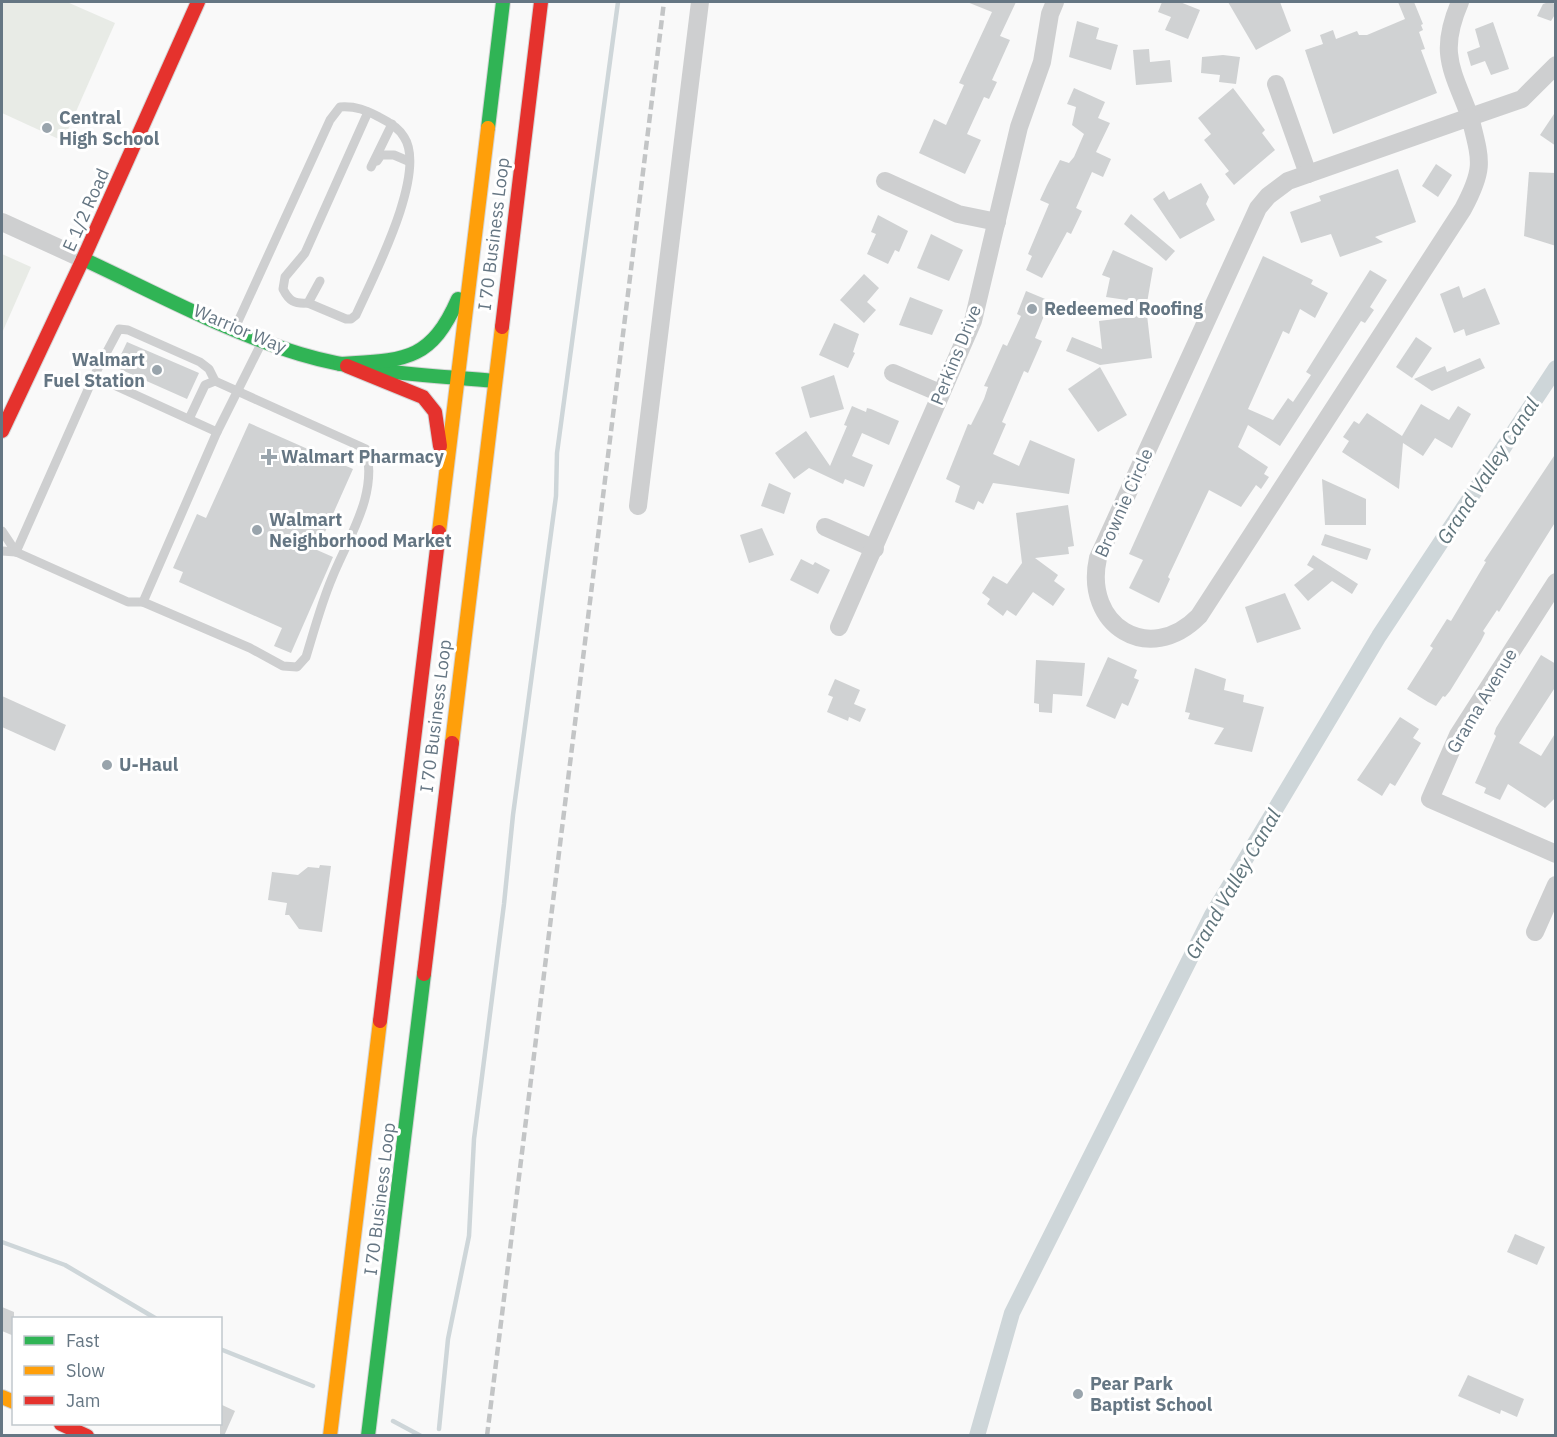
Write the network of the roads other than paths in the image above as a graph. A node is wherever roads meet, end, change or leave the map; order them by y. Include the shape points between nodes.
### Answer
1 (198, 2) edge
2 (503, 2) edge
3 (541, 2) edge
4 (700, 2) edge
5 (1055, 2) edge
6 (1460, 2) edge
7 (1556, 64) edge
8 (1276, 84) dead end
9 (369, 112) junction
10 (1470, 117) junction
11 (392, 124) junction
12 (408, 161) junction
13 (1308, 174) junction
14 (885, 181) dead end
15 (477, 206) junction
16 (2, 222) edge
17 (997, 222) junction
18 (83, 259) junction
19 (320, 280) dead end
20 (308, 303) junction
21 (235, 328) junction
22 (263, 341) junction
23 (340, 364) junction
24 (893, 373) dead end
25 (94, 376) junction
26 (456, 378) junction
27 (215, 381) junction
28 (494, 381) junction
29 (238, 391) junction
30 (940, 393) junction
31 (189, 419) junction
32 (2, 431) edge
33 (217, 432) junction
34 (638, 506) dead end
35 (825, 527) dead end
36 (2, 531) edge
37 (436, 541) junction
38 (875, 549) junction
39 (2, 551) edge
40 (16, 552) junction
41 (1556, 582) edge
42 (143, 602) junction
43 (839, 627) dead end
44 (1556, 854) edge
45 (1556, 885) edge
46 (1535, 932) dead end
47 (63, 1425) edge
48 (87, 1436) edge
49 (330, 1436) edge
50 (368, 1436) edge

1 - 18 main road, E 1/2 Road
2 - 15 main road, I 70 Business Loop
3 - 28 main road, I 70 Business Loop
4 - 34 street
5 - 17 street, Perkins Drive
6 - 10 street via 1448,36 1449,60
7 - 10 street, Brownie Circle via 1522,99
8 - 13 street
9 - 11 lane
9 - 20 lane via 305,253 285,278 283,289 289,299 297,304
9 - 21 lane via 354,106 340,107 330,120
10 - 13 street, Brownie Circle
10 - 13 street, Brownie Circle via 1480,158 1473,192 1205,607 1185,630 1172,636 1151,639 1130,634 1118,627 1100,605 1095,582 1098,558 1254,215 1274,190
11 - 12 lane via 405,138
11 - 12 lane via 371,167 381,155
12 - 20 lane via 403,205 395,229 356,315 345,319
14 - 17 street via 958,214
15 - 23 main road via 459,295 450,321 435,342 400,359
15 - 26 main road, I 70 Business Loop
16 - 18 street, Warrior Way
17 - 30 street, Perkins Drive via 974,321
18 - 21 main road, Warrior Way
18 - 32 main road, E 1/2 Road
19 - 20 lane
21 - 22 main road, Warrior Way
22 - 23 main road, Warrior Way
22 - 29 lane
23 - 26 main road, Warrior Way
23 - 37 main road via 415,393 435,412 440,450
24 - 30 street
25 - 27 lane via 119,329 200,362
25 - 31 lane
25 - 40 lane
26 - 28 main road, Warrior Way
26 - 37 main road, I 70 Business Loop
27 - 29 lane
27 - 31 lane via 206,385
28 - 50 main road, I 70 Business Loop
29 - 33 lane
29 - 42 lane via 366,448 370,465 367,498 331,580 306,657 297,667 283,666
30 - 38 street, Perkins Drive
31 - 33 lane
33 - 42 lane
35 - 38 street
36 - 40 lane
37 - 49 main road, I 70 Business Loop
38 - 43 street, Perkins Drive
39 - 40 lane
40 - 42 lane via 128,602
41 - 44 street, Grama Avenue via 1458,735 1430,799
45 - 46 street
47 - 48 main road

